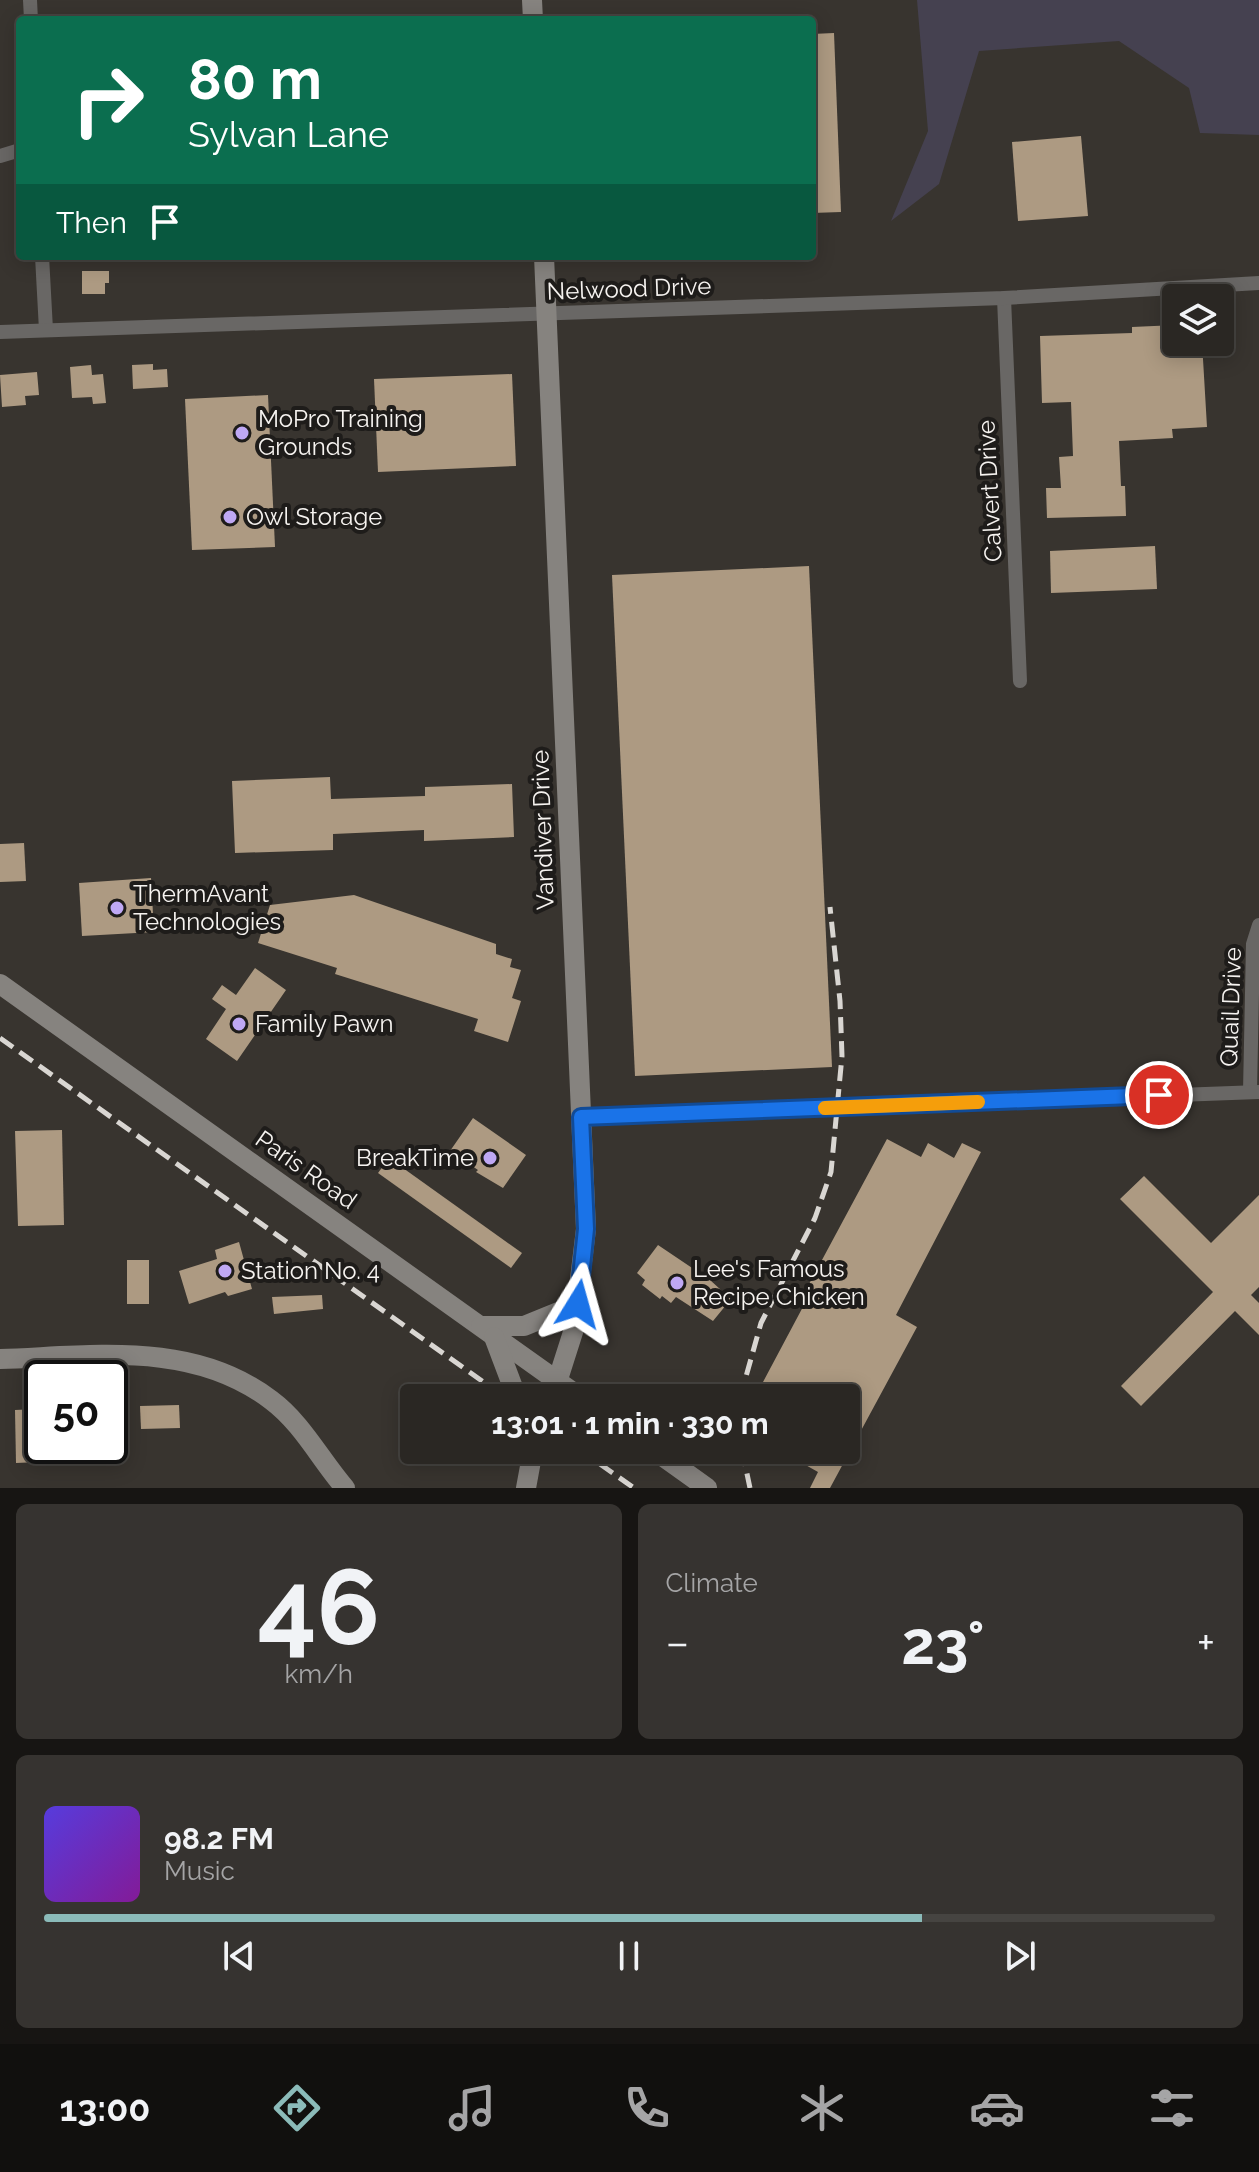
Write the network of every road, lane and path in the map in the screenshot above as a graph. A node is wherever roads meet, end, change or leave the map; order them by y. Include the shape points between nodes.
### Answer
1 (42, 260) edge
2 (544, 260) edge
3 (1259, 283) edge
4 (1004, 298) junction
5 (547, 313) junction
6 (46, 330) junction
7 (0, 332) edge
8 (1020, 681) dead end
9 (1259, 925) edge
10 (0, 984) edge
11 (1255, 1092) edge
12 (581, 1117) junction
13 (578, 1304) junction
14 (487, 1331) junction
15 (0, 1359) edge
16 (511, 1384) edge
17 (548, 1384) edge
18 (557, 1384) edge
19 (674, 1464) edge
20 (345, 1488) edge
21 (707, 1488) edge

1 - 6 street
2 - 5 main road, Vandiver Drive
3 - 4 street, Nelwood Drive
4 - 5 street, Nelwood Drive
4 - 8 street, Calvert Drive
5 - 6 street, Nelwood Drive
5 - 12 main road, Vandiver Drive
6 - 7 street, Nelwood Drive
9 - 11 street, Quail Drive via 1253,944
10 - 14 main road, Paris Road
11 - 12 street
12 - 13 main road, Vandiver Drive via 586,1229
13 - 14 main road via 524,1326
13 - 18 main road, Vandiver Drive
14 - 16 main road
14 - 17 main road, Paris Road
15 - 20 main road via 127,1355 212,1367 271,1399
19 - 21 main road

